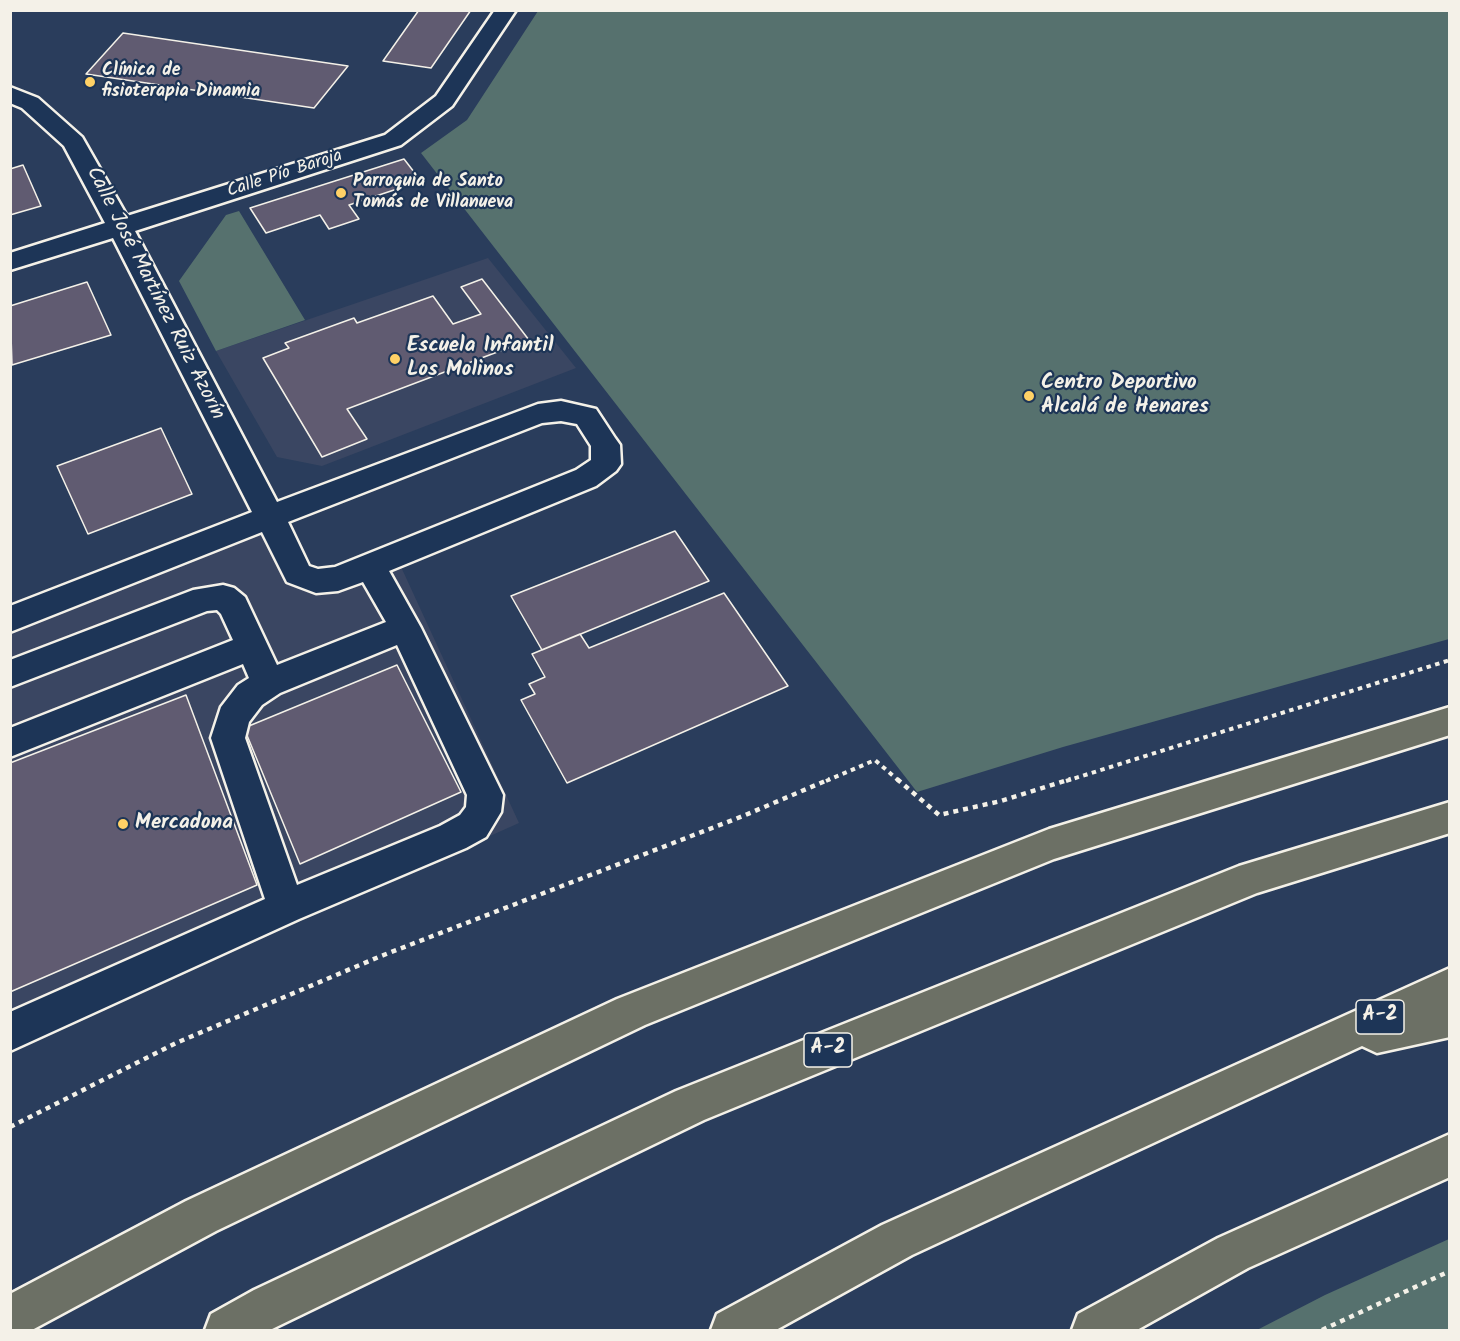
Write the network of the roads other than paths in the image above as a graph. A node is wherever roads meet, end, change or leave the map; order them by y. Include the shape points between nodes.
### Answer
1 (506, 10) edge
2 (10, 94) edge
3 (120, 227) junction
4 (10, 262) edge
5 (270, 517) junction
6 (371, 567) junction
7 (10, 620) edge
8 (405, 628) junction
9 (253, 646) junction
10 (10, 674) edge
11 (268, 683) junction
12 (1449, 721) edge
13 (10, 743) edge
14 (1449, 817) edge
15 (286, 907) junction
16 (1449, 986) edge
17 (1449, 1018) edge
18 (10, 1032) edge
19 (1311, 1049) junction
20 (1449, 1155) edge
21 (10, 1318) edge
22 (227, 1330) edge
23 (733, 1330) edge
24 (1094, 1330) edge

1 - 3 street, Calle Pío Baroja via 444,101 393,140
2 - 3 street, Calle José Martínez Ruiz Azorín via 30,103 74,142
3 - 4 street, Calle Pío Baroja
3 - 5 street, Calle José Martínez Ruiz Azorín
5 - 6 street, Calle José Martínez Ruiz Azorín via 298,574 316,581 338,579
5 - 6 street, Calle José Martínez Ruiz Azorín via 538,414 561,411 586,416 605,445 606,464 586,478
5 - 7 street
6 - 8 street
8 - 11 street
8 - 15 street via 485,795 483,812 473,825 453,837
9 - 10 street via 234,606 223,597 204,599
9 - 11 street
9 - 13 street
11 - 15 street via 250,695 233,717 228,738
12 - 21 highway via 1049,845 632,1012 201,1216
14 - 22 highway, A-2 via 1252,878 690,1106
15 - 18 street
16 - 19 highway, A-2
17 - 19 highway
19 - 23 highway, A-2 via 897,1240
20 - 24 highway via 1233,1253

